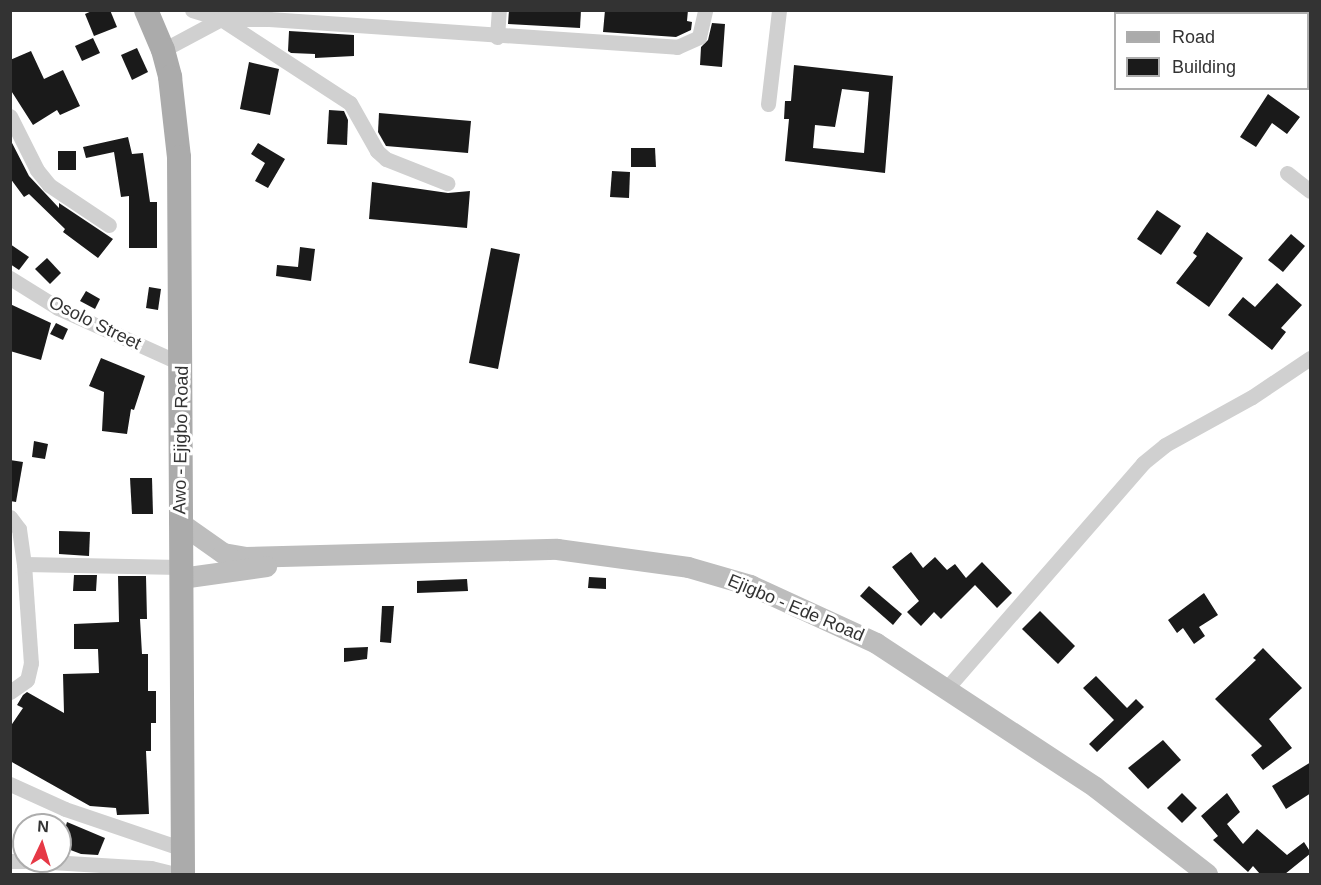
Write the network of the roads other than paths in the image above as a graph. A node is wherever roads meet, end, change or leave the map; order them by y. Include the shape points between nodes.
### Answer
1 (146, 10) edge
2 (192, 10) edge
3 (499, 10) edge
4 (705, 10) edge
5 (779, 10) edge
6 (221, 20) junction
7 (497, 37) junction
8 (163, 50) junction
9 (768, 104) dead end
10 (10, 116) edge
11 (1287, 173) dead end
12 (447, 183) dead end
13 (1311, 191) edge
14 (109, 225) dead end
15 (10, 278) edge
16 (1311, 358) edge
17 (182, 364) junction
18 (10, 517) edge
19 (179, 522) junction
20 (313, 557) junction
21 (24, 564) junction
22 (180, 572) junction
23 (947, 688) junction
24 (10, 692) edge
25 (10, 784) edge
26 (183, 849) junction
27 (72, 863) edge
28 (175, 874) edge
29 (183, 874) edge
30 (1207, 874) edge

1 - 8 main road, Awo - Ejigbo Road
2 - 6 street
3 - 7 street
4 - 7 street via 699,37 677,47
5 - 9 street
6 - 7 street via 268,19
6 - 8 street
6 - 12 street via 350,103 377,151 386,159
8 - 17 main road, Awo - Ejigbo Road via 178,147
10 - 14 street via 37,170 49,185
11 - 13 street
15 - 17 street, Osolo Street via 58,308
16 - 23 street via 1252,397 1165,445 1143,463
17 - 19 main road, Awo - Ejigbo Road
18 - 21 street via 19,529
19 - 20 main road, Ejigbo - Ede Road via 210,546 232,555
19 - 22 main road, Awo - Ejigbo Road
20 - 22 main road, Ejigbo - Ede Road
20 - 23 main road, Ejigbo - Ede Road via 557,549 688,567 750,585 876,643
21 - 22 street
21 - 24 street via 31,663 27,680
22 - 26 main road, Awo - Ejigbo Road
23 - 30 main road, Ejigbo - Ede Road via 1095,787
25 - 26 street via 65,809
26 - 29 main road, Awo - Ejigbo Road
27 - 28 street via 151,868

